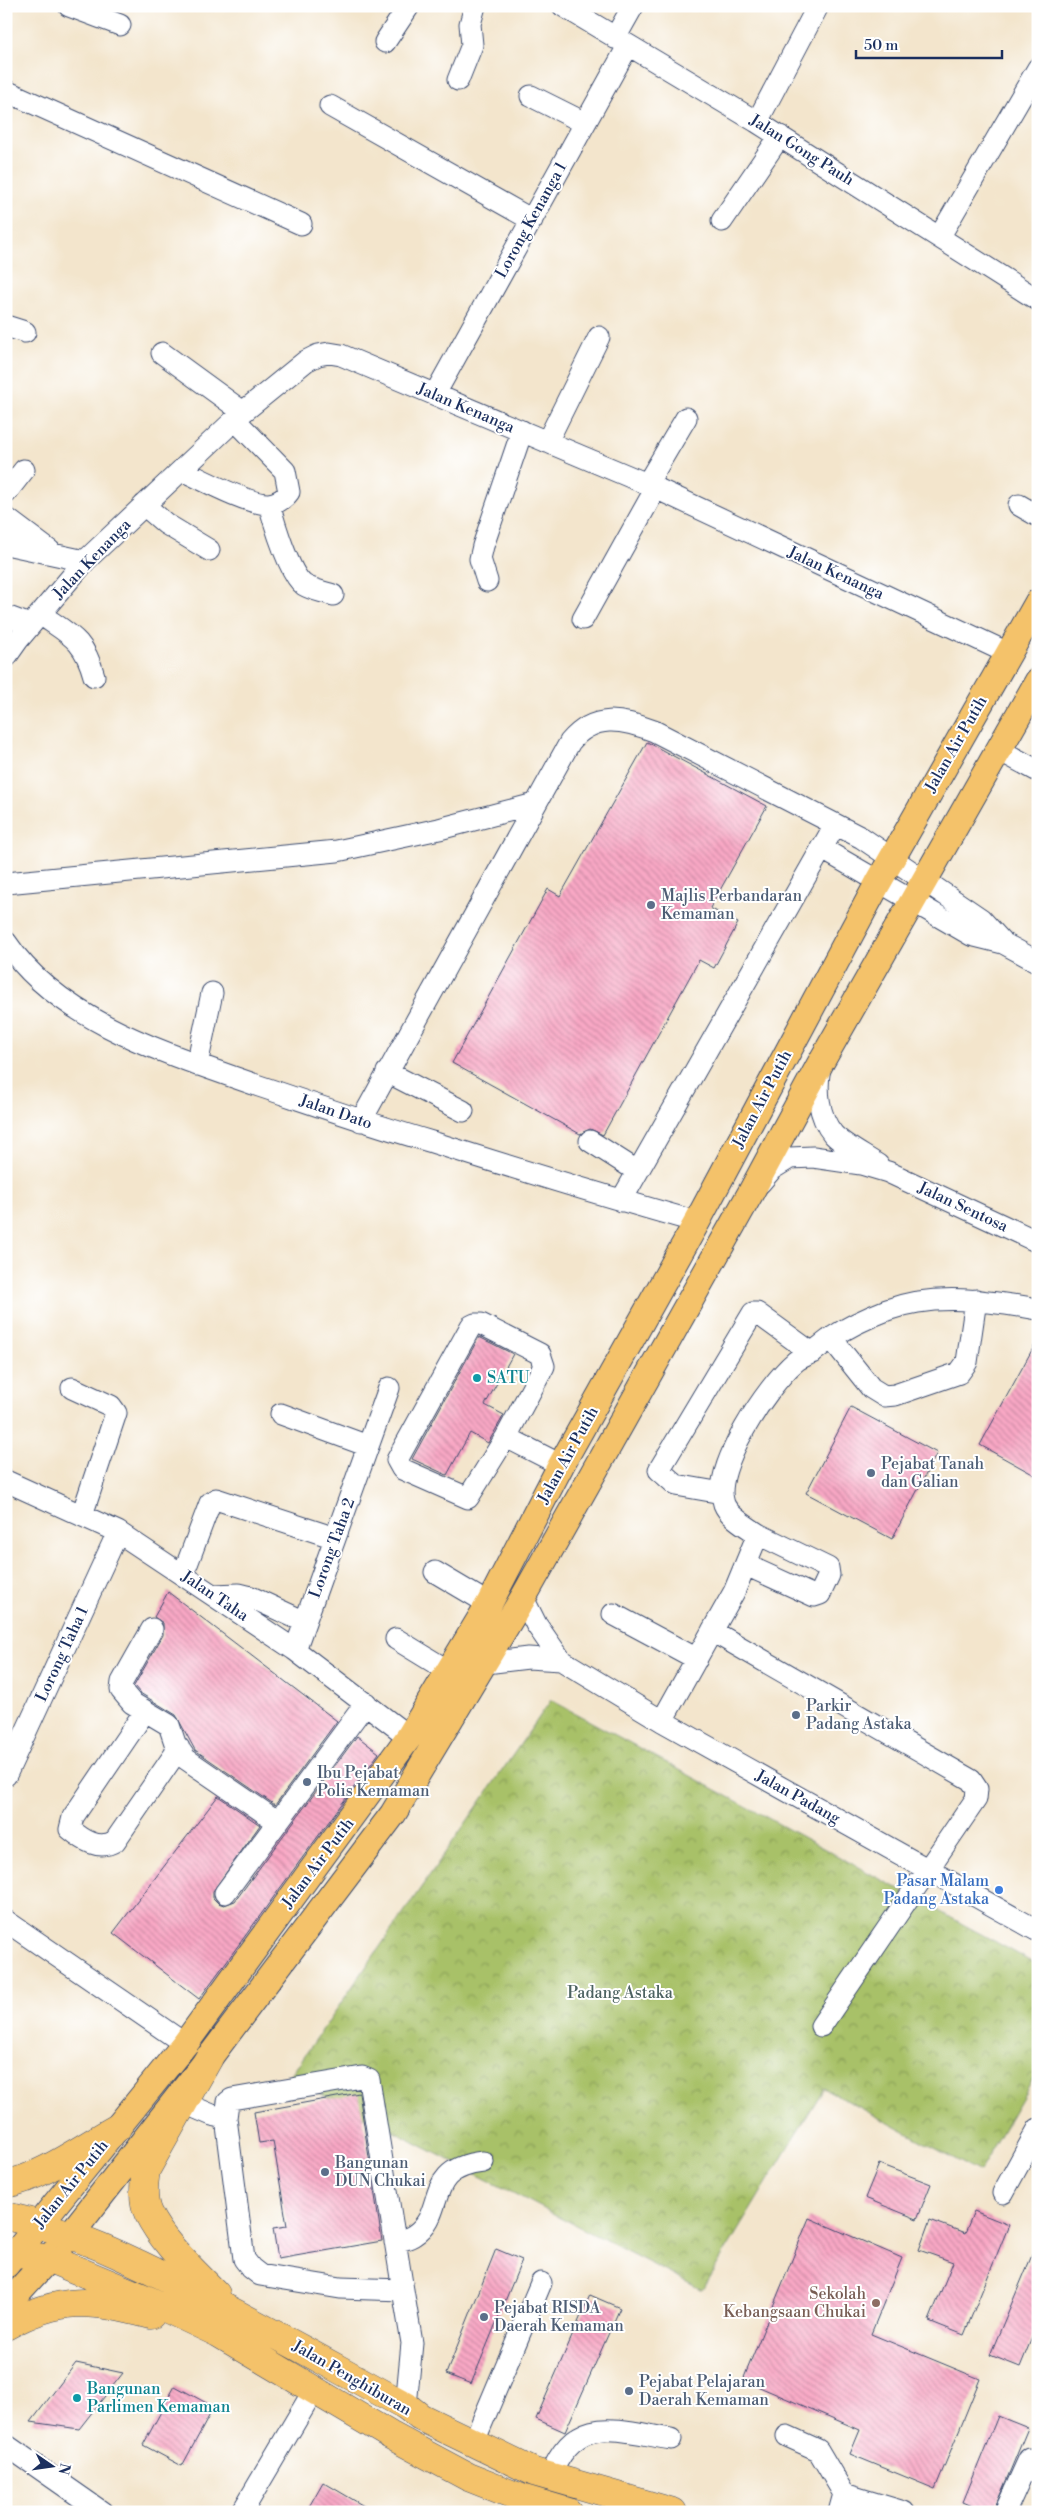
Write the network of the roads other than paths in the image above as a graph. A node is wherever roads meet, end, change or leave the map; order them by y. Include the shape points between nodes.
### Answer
1 (69, 6) edge
2 (409, 6) edge
3 (475, 6) edge
4 (563, 6) edge
5 (633, 6) edge
6 (818, 6) edge
7 (120, 25) dead end
8 (385, 42) dead end
9 (621, 42) junction
10 (1038, 68) edge
11 (458, 80) dead end
12 (6, 91) edge
13 (531, 96) dead end
14 (330, 106) dead end
15 (757, 122) junction
16 (585, 123) junction
17 (780, 136) junction
18 (532, 220) junction
19 (722, 221) dead end
20 (301, 224) dead end
21 (940, 236) junction
22 (1038, 300) edge
23 (599, 337) dead end
24 (162, 353) dead end
25 (435, 394) junction
26 (239, 416) junction
27 (686, 418) dead end
28 (522, 431) junction
29 (547, 442) junction
30 (24, 470) dead end
31 (182, 470) junction
32 (651, 486) junction
33 (6, 493) edge
34 (269, 504) junction
35 (1019, 505) dead end
36 (144, 506) junction
37 (1038, 516) edge
38 (6, 518) edge
39 (6, 544) edge
40 (209, 550) dead end
41 (54, 554) junction
42 (85, 561) junction
43 (487, 582) dead end
44 (334, 594) dead end
45 (1038, 602) edge
46 (6, 616) edge
47 (583, 619) dead end
48 (35, 620) junction
49 (1008, 653) junction
50 (6, 657) edge
51 (94, 676) dead end
52 (1038, 681) edge
53 (999, 750) junction
54 (1036, 767) edge
55 (535, 804) junction
56 (835, 825) junction
57 (821, 848) junction
58 (891, 859) junction
59 (878, 882) junction
60 (6, 883) edge
61 (918, 892) junction
62 (6, 942) edge
63 (1038, 962) edge
64 (212, 992) dead end
65 (820, 1064) junction
66 (197, 1065) junction
67 (386, 1072) junction
68 (463, 1111) dead end
69 (361, 1121) junction
70 (590, 1141) dead end
71 (638, 1171) junction
72 (888, 1172) junction
73 (750, 1194) junction
74 (621, 1200) junction
75 (697, 1222) junction
76 (1038, 1242) edge
77 (976, 1300) junction
78 (1038, 1309) edge
79 (831, 1338) junction
80 (812, 1353) junction
81 (72, 1388) dead end
82 (388, 1388) dead end
83 (281, 1414) dead end
84 (506, 1437) junction
85 (368, 1446) junction
86 (561, 1465) junction
87 (6, 1481) edge
88 (722, 1493) junction
89 (82, 1515) junction
90 (118, 1532) junction
91 (758, 1534) junction
92 (335, 1538) junction
93 (746, 1565) junction
94 (435, 1572) dead end
95 (183, 1575) junction
96 (213, 1595) junction
97 (523, 1598) junction
98 (489, 1604) junction
99 (613, 1614) dead end
100 (305, 1622) junction
101 (152, 1629) dead end
102 (712, 1631) junction
103 (396, 1639) dead end
104 (295, 1650) junction
105 (696, 1658) junction
106 (561, 1660) junction
107 (486, 1663) junction
108 (450, 1672) junction
109 (366, 1703) junction
110 (145, 1711) junction
111 (662, 1721) junction
112 (409, 1737) junction
113 (179, 1748) junction
114 (6, 1775) edge
115 (278, 1822) junction
116 (928, 1870) junction
117 (225, 1893) dead end
118 (6, 1921) edge
119 (1038, 1931) edge
120 (821, 2026) dead end
121 (184, 2044) junction
122 (209, 2058) junction
123 (184, 2103) junction
124 (226, 2118) junction
125 (117, 2128) junction
126 (1038, 2129) edge
127 (482, 2162) dead end
128 (6, 2184) edge
129 (1003, 2193) dead end
130 (6, 2216) edge
131 (39, 2223) junction
132 (70, 2235) junction
133 (396, 2242) junction
134 (10, 2257) edge
135 (50, 2259) junction
136 (541, 2283) dead end
137 (403, 2290) junction
138 (6, 2304) edge
139 (225, 2321) junction
140 (6, 2326) edge
141 (314, 2390) junction
142 (406, 2406) junction
143 (787, 2436) dead end
144 (671, 2440) dead end
145 (473, 2444) junction
146 (6, 2445) edge
147 (1029, 2459) dead end
148 (550, 2477) junction
149 (842, 2503) edge
150 (102, 2512) edge
151 (242, 2512) edge
152 (568, 2512) edge
153 (673, 2512) edge
154 (904, 2512) edge
155 (1005, 2512) edge

1 - 7 street
2 - 8 street
3 - 11 street via 470,24 472,45
4 - 9 street, Jalan Gong Pauh
5 - 9 street, Lorong Kenanga 1
6 - 15 street
9 - 15 street, Jalan Gong Pauh
9 - 16 street, Lorong Kenanga 1
10 - 21 street
12 - 20 street
13 - 16 street
14 - 18 street
15 - 17 street, Jalan Gong Pauh
16 - 18 street, Lorong Kenanga 1
17 - 19 street
17 - 21 street, Jalan Gong Pauh
18 - 25 street, Lorong Kenanga 1
21 - 22 street, Jalan Gong Pauh
23 - 29 street
24 - 26 street
25 - 26 street, Jalan Kenanga via 329,353 306,361
25 - 28 street, Jalan Kenanga
26 - 31 street, Jalan Kenanga
26 - 34 street via 285,471 289,492 284,499
27 - 32 street
28 - 29 street, Jalan Kenanga
28 - 43 street via 483,546 480,559
29 - 32 street, Jalan Kenanga
30 - 33 street
31 - 34 street via 217,487
31 - 36 street, Jalan Kenanga
32 - 47 street
32 - 49 street, Jalan Kenanga
34 - 44 street via 297,577 304,585
35 - 37 street
36 - 40 street via 166,524
36 - 42 street, Jalan Kenanga
38 - 41 street
39 - 41 street
41 - 42 street
42 - 48 street, Jalan Kenanga
45 - 49 main road, Jalan Air Putih
46 - 48 street
48 - 50 street, Jalan Kenanga
48 - 51 street via 79,641 89,654
49 - 58 main road, Jalan Air Putih
52 - 53 main road, Jalan Air Putih
53 - 54 street
53 - 61 main road, Jalan Air Putih
55 - 56 street via 580,730 593,723 622,722 654,731
55 - 60 street via 337,851
55 - 67 street
56 - 57 street
56 - 58 street via 862,838
57 - 59 street
57 - 71 street
58 - 59 main road, Jalan Air Putih
58 - 61 street
59 - 61 street
59 - 75 main road, Jalan Air Putih
61 - 63 street via 981,919 1003,943
61 - 65 main road, Jalan Air Putih
62 - 66 street, Jalan Dato via 20,963 86,1014 126,1036
64 - 66 street
65 - 72 street via 818,1096 834,1135
65 - 73 main road, Jalan Air Putih
66 - 69 street, Jalan Dato
67 - 68 street
67 - 69 street
69 - 74 street, Jalan Dato
70 - 71 street
71 - 74 street
72 - 73 street via 828,1159 790,1158 772,1169
72 - 76 street, Jalan Sentosa
73 - 97 main road, Jalan Air Putih
74 - 75 street, Jalan Dato
75 - 86 main road, Jalan Air Putih
77 - 78 street
77 - 79 street via 927,1301 889,1310
77 - 79 street via 967,1362 959,1373 895,1395 884,1396 872,1388
79 - 80 street
80 - 88 street via 796,1361 755,1410 734,1450
80 - 88 street via 753,1313 659,1470 676,1485
81 - 89 street via 111,1406 116,1413
82 - 85 street, Lorong Taha 2
83 - 85 street
84 - 84 street via 468,1498 402,1469 397,1460 475,1324 481,1324 540,1354 544,1360 544,1366
84 - 86 street
85 - 92 street, Lorong Taha 2
86 - 98 main road, Jalan Air Putih
87 - 89 street, Jalan Taha
88 - 91 street via 725,1506
89 - 90 street, Jalan Taha
90 - 95 street, Jalan Taha
90 - 114 street, Lorong Taha 1
91 - 93 street
91 - 93 street via 828,1568 828,1576 820,1594 814,1596
92 - 95 street via 216,1499 210,1503
92 - 100 street, Lorong Taha 2
93 - 102 street
94 - 98 street
95 - 96 street, Jalan Taha
96 - 100 street via 251,1597
96 - 104 street, Jalan Taha
97 - 106 street via 536,1624
97 - 107 main road, Jalan Air Putih
98 - 108 main road, Jalan Air Putih
99 - 105 street
100 - 104 street, Lorong Taha 2
101 - 110 street via 122,1682 121,1690 132,1703
102 - 105 street
102 - 116 street via 971,1780 977,1789 976,1799
103 - 108 street
104 - 109 street, Jalan Taha
105 - 111 street
106 - 107 street via 528,1658
106 - 111 street, Jalan Padang
107 - 122 main road, Jalan Air Putih via 394,1814
108 - 112 main road, Jalan Air Putih
109 - 112 street, Jalan Taha
109 - 115 street
110 - 113 street via 169,1725
110 - 113 street via 73,1817 70,1828 82,1838 101,1846 107,1847 115,1842
111 - 116 street, Jalan Padang
112 - 121 main road, Jalan Air Putih
113 - 115 street via 186,1758
115 - 117 street
116 - 119 street, Jalan Padang
116 - 120 street
118 - 121 street
121 - 125 main road, Jalan Air Putih
122 - 123 highway
122 - 132 main road, Jalan Air Putih
123 - 124 street
123 - 139 highway via 146,2170 147,2212
124 - 133 street via 227,2104 232,2099 353,2078 369,2080
124 - 137 street via 244,2259 251,2268 260,2274 340,2288
125 - 128 highway via 41,2171
125 - 131 main road, Jalan Air Putih
126 - 129 street
127 - 133 street via 454,2169 445,2179 426,2222 414,2235
130 - 131 highway, Jalan Penghiburan
131 - 132 highway, Jalan Penghiburan
131 - 134 main road, Jalan Air Putih
132 - 135 main road, Jalan Air Putih
132 - 139 highway, Jalan Penghiburan via 150,2269
133 - 137 street
134 - 135 highway, Jalan Penghiburan
135 - 138 main road, Jalan Air Putih
135 - 139 highway, Jalan Penghiburan
136 - 145 street
137 - 142 street via 412,2343
139 - 140 highway via 94,2302 60,2304
139 - 141 highway, Jalan Penghiburan
139 - 142 highway, Jalan Penghiburan
141 - 151 street
141 - 152 highway, Jalan Penghiburan via 468,2477
142 - 145 highway, Jalan Penghiburan via 420,2417
143 - 149 street via 818,2450
144 - 148 street via 617,2430 590,2430 567,2444 558,2456
145 - 148 highway, Jalan Penghiburan
146 - 150 street
147 - 155 street
148 - 153 highway, Jalan Penghiburan
149 - 154 street

